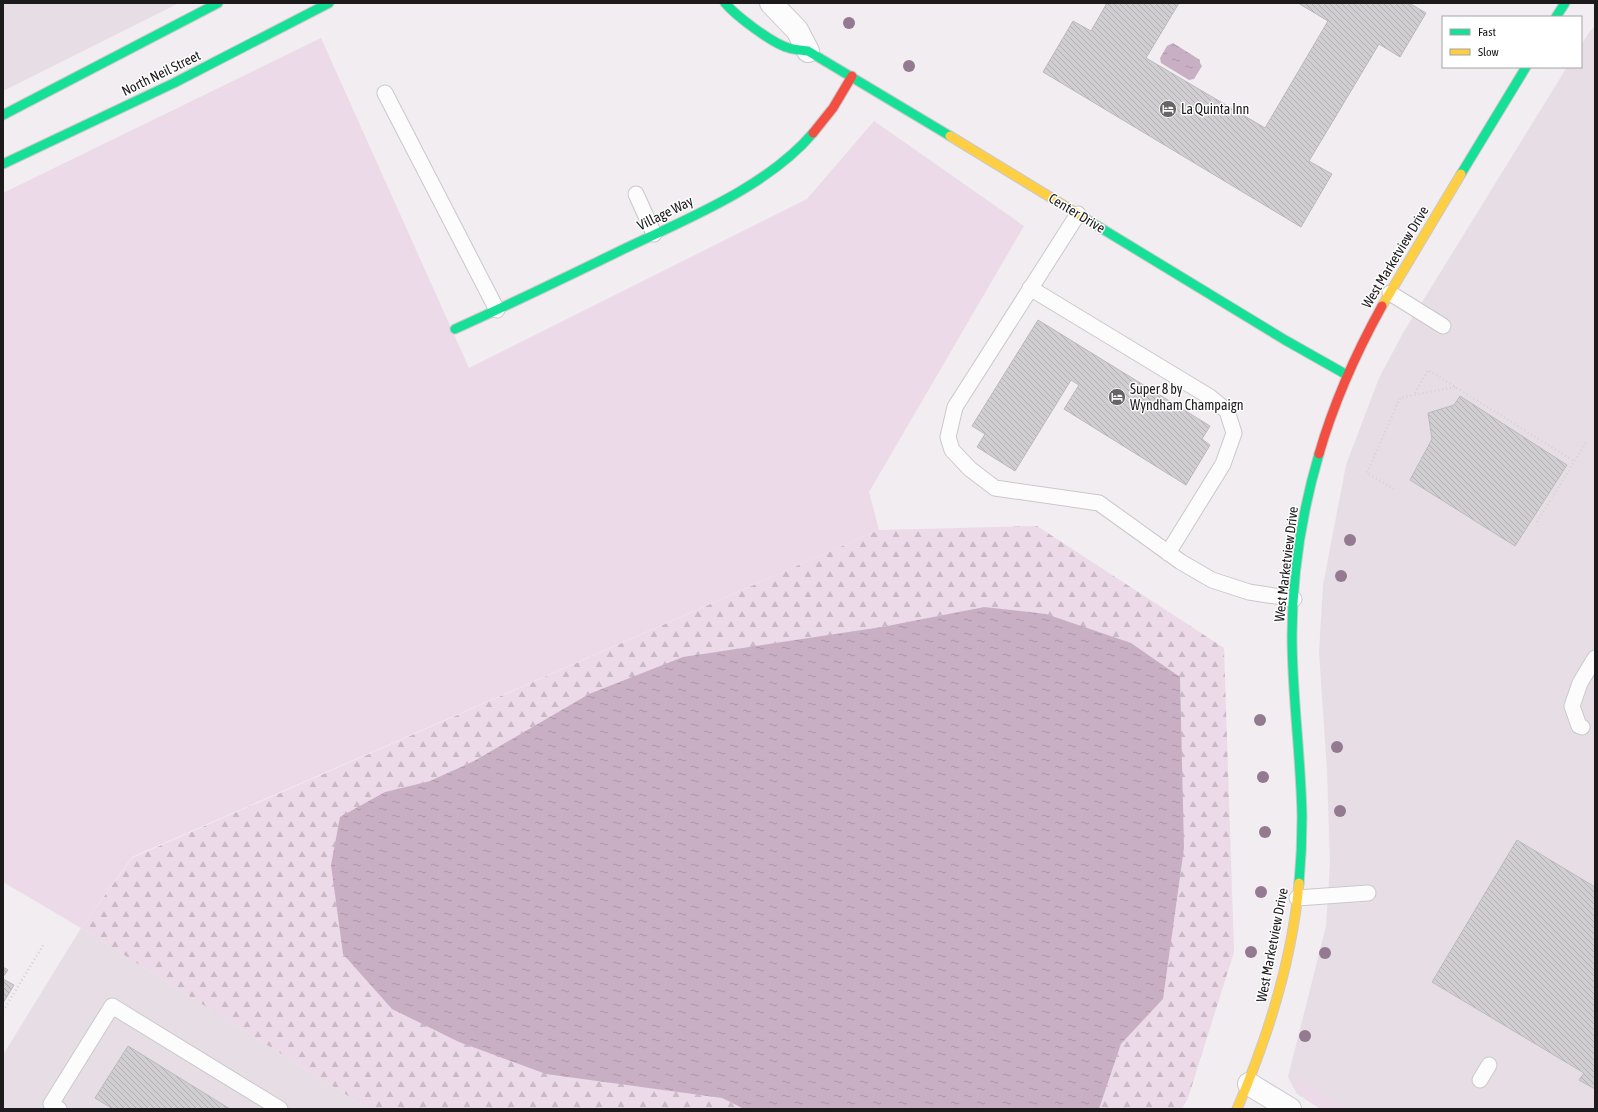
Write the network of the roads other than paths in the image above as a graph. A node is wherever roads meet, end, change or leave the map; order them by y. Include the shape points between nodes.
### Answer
1 (218, 3) edge
2 (329, 3) edge
3 (725, 3) edge
4 (771, 3) edge
5 (1565, 3) edge
6 (1557, 16) edge
7 (808, 51) junction
8 (1525, 68) edge
9 (852, 76) junction
10 (385, 94) dead end
11 (3, 115) edge
12 (3, 164) edge
13 (636, 194) dead end
14 (1078, 214) junction
15 (654, 234) junction
16 (1030, 288) junction
17 (1390, 293) junction
18 (497, 310) junction
19 (1443, 326) dead end
20 (455, 329) dead end
21 (1347, 375) junction
22 (1168, 552) junction
23 (1294, 599) junction
24 (1595, 658) edge
25 (1582, 727) dead end
26 (1368, 893) dead end
27 (1297, 898) junction
28 (1489, 1064) dead end
29 (1480, 1080) dead end
30 (1249, 1084) junction
31 (59, 1109) edge
32 (280, 1109) edge
33 (1237, 1109) edge
34 (1290, 1109) edge

1 - 11 main road
2 - 12 main road, North Neil Street via 174,83
3 - 7 main road, Center Drive via 730,10 768,37 788,48
4 - 7 street via 797,30
5 - 6 main road
7 - 9 main road, Center Drive
8 - 17 main road, West Marketview Drive
9 - 14 main road, Center Drive
9 - 15 main road, Village Way via 830,112 812,134 780,164 754,183 715,205
10 - 18 lane
13 - 15 lane
14 - 16 lane
14 - 21 main road, Center Drive
15 - 18 main road, Village Way
16 - 22 lane via 1210,397 1227,411 1234,433 1223,464
16 - 22 lane via 955,407 948,437 952,450 970,469 995,488 1099,503
17 - 19 lane
17 - 21 main road, West Marketview Drive via 1372,323
18 - 20 main road, Village Way
21 - 23 main road, West Marketview Drive via 1322,442 1305,512
22 - 23 lane via 1212,580 1249,592
23 - 27 main road, West Marketview Drive via 1292,634 1302,818
24 - 25 lane via 1580,683 1572,706 1579,726
26 - 27 lane
27 - 30 main road, West Marketview Drive via 1294,924 1278,995
28 - 29 lane
30 - 33 main road, West Marketview Drive
30 - 34 street
31 - 32 lane via 51,1104 112,1006

